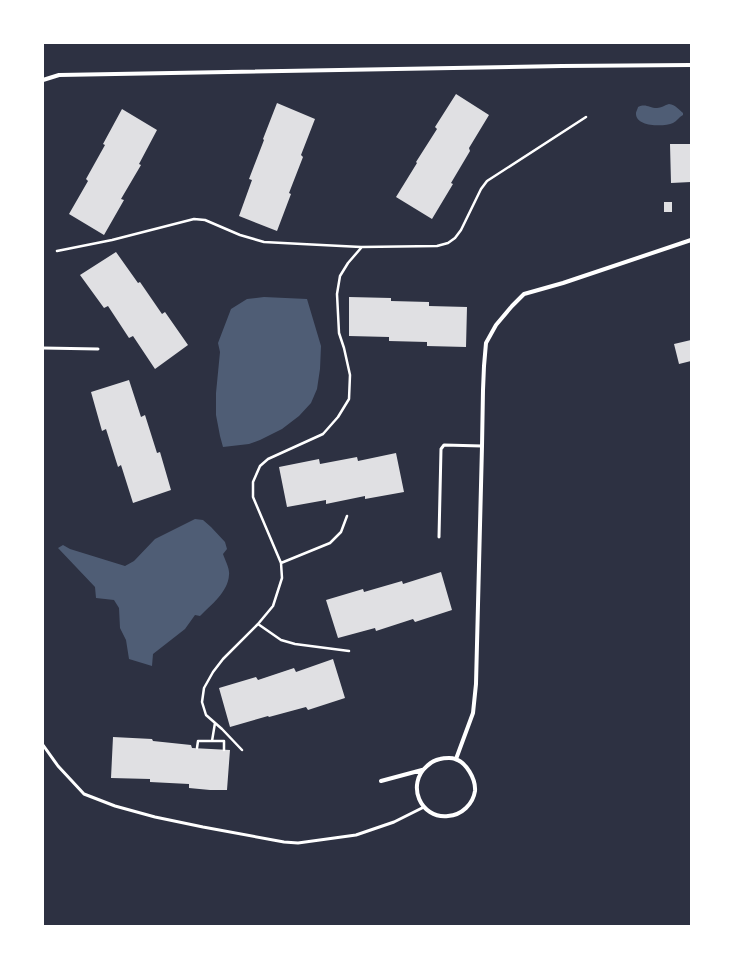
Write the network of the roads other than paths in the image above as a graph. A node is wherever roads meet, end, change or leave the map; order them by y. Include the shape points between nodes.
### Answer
1 (691, 65) edge
2 (43, 80) edge
3 (691, 240) edge
4 (43, 348) edge
5 (98, 349) dead end
6 (482, 446) junction
7 (440, 537) dead end
8 (43, 745) edge
9 (456, 759) junction
10 (422, 770) junction
11 (381, 781) dead end
12 (424, 808) junction

1 - 2 street via 59,75
3 - 6 street via 524,294 496,325 486,343
4 - 5 lane
6 - 7 lane via 444,445 441,449
6 - 9 street via 476,684 473,713
8 - 12 lane via 84,794 155,817 284,842 298,843 356,835
9 - 10 street via 440,759
9 - 12 street via 471,773 475,791 471,802 457,814 448,816 436,815
10 - 11 street
10 - 12 street via 417,781 417,793

